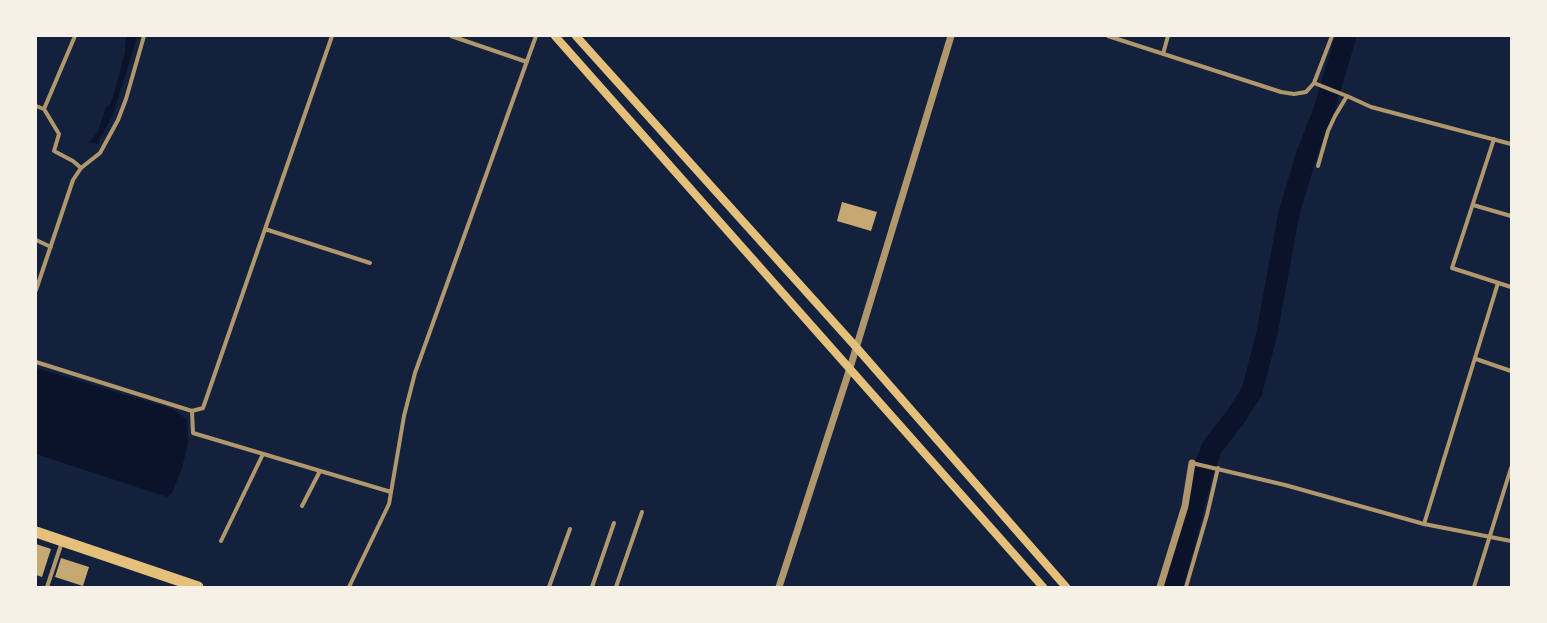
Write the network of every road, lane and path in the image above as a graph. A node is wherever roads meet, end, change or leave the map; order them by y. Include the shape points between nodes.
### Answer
1 (75, 36) edge
2 (144, 36) edge
3 (332, 36) edge
4 (451, 36) edge
5 (536, 36) edge
6 (555, 36) edge
7 (576, 36) edge
8 (951, 36) edge
9 (1108, 36) edge
10 (1168, 36) edge
11 (1332, 36) edge
12 (1163, 54) junction
13 (527, 62) junction
14 (1314, 84) junction
15 (1347, 96) junction
16 (36, 106) edge
17 (44, 109) junction
18 (1494, 139) junction
19 (1511, 144) edge
20 (1318, 166) dead end
21 (81, 168) junction
22 (1473, 205) junction
23 (1511, 216) edge
24 (266, 229) junction
25 (36, 240) edge
26 (51, 247) junction
27 (370, 263) dead end
28 (1498, 283) junction
29 (1511, 288) edge
30 (36, 290) edge
31 (856, 347) junction
32 (1476, 359) junction
33 (36, 362) edge
34 (850, 368) junction
35 (1511, 371) edge
36 (192, 411) junction
37 (263, 454) junction
38 (1192, 463) joint
39 (1218, 468) junction
40 (1511, 468) edge
41 (320, 470) junction
42 (391, 492) junction
43 (302, 506) dead end
44 (642, 512) dead end
45 (614, 523) dead end
46 (1424, 524) junction
47 (570, 529) dead end
48 (36, 532) edge
49 (1490, 536) junction
50 (62, 541) junction
51 (221, 541) dead end
52 (1511, 541) edge
53 (47, 587) edge
54 (198, 587) edge
55 (349, 587) edge
56 (549, 587) edge
57 (592, 587) edge
58 (616, 587) edge
59 (779, 587) edge
60 (1043, 587) edge
61 (1066, 587) edge
62 (1160, 587) edge
63 (1186, 587) edge
64 (1474, 587) edge

1 - 17 street
2 - 21 street via 118,120 100,153
3 - 24 street
4 - 13 street
5 - 13 street
6 - 34 main road
7 - 31 main road
8 - 31 street
9 - 12 street
10 - 12 street
11 - 14 street
12 - 14 street via 1281,92 1306,92
13 - 42 street via 415,372 404,416
14 - 15 street
15 - 18 street via 1370,108
15 - 20 street via 1328,131
16 - 17 street
17 - 21 street via 59,134 54,151
18 - 19 street
18 - 22 street
21 - 26 street via 73,180
22 - 23 street
22 - 28 street via 1452,268
24 - 27 street
24 - 36 street via 203,408
25 - 26 street
26 - 30 street
28 - 29 street
28 - 32 street
31 - 34 street
31 - 61 main road
32 - 35 street
32 - 46 street
33 - 36 street
34 - 59 street
34 - 60 main road
36 - 37 street via 193,433
37 - 41 street
37 - 51 street
38 - 39 street
38 - 62 street via 1185,506
39 - 46 street
39 - 63 street
40 - 49 street
41 - 42 street
41 - 43 street
42 - 55 street via 384,516
44 - 58 street
45 - 57 street
46 - 49 street
47 - 56 street
48 - 50 highway
49 - 52 street
49 - 64 street
50 - 53 street
50 - 54 highway

